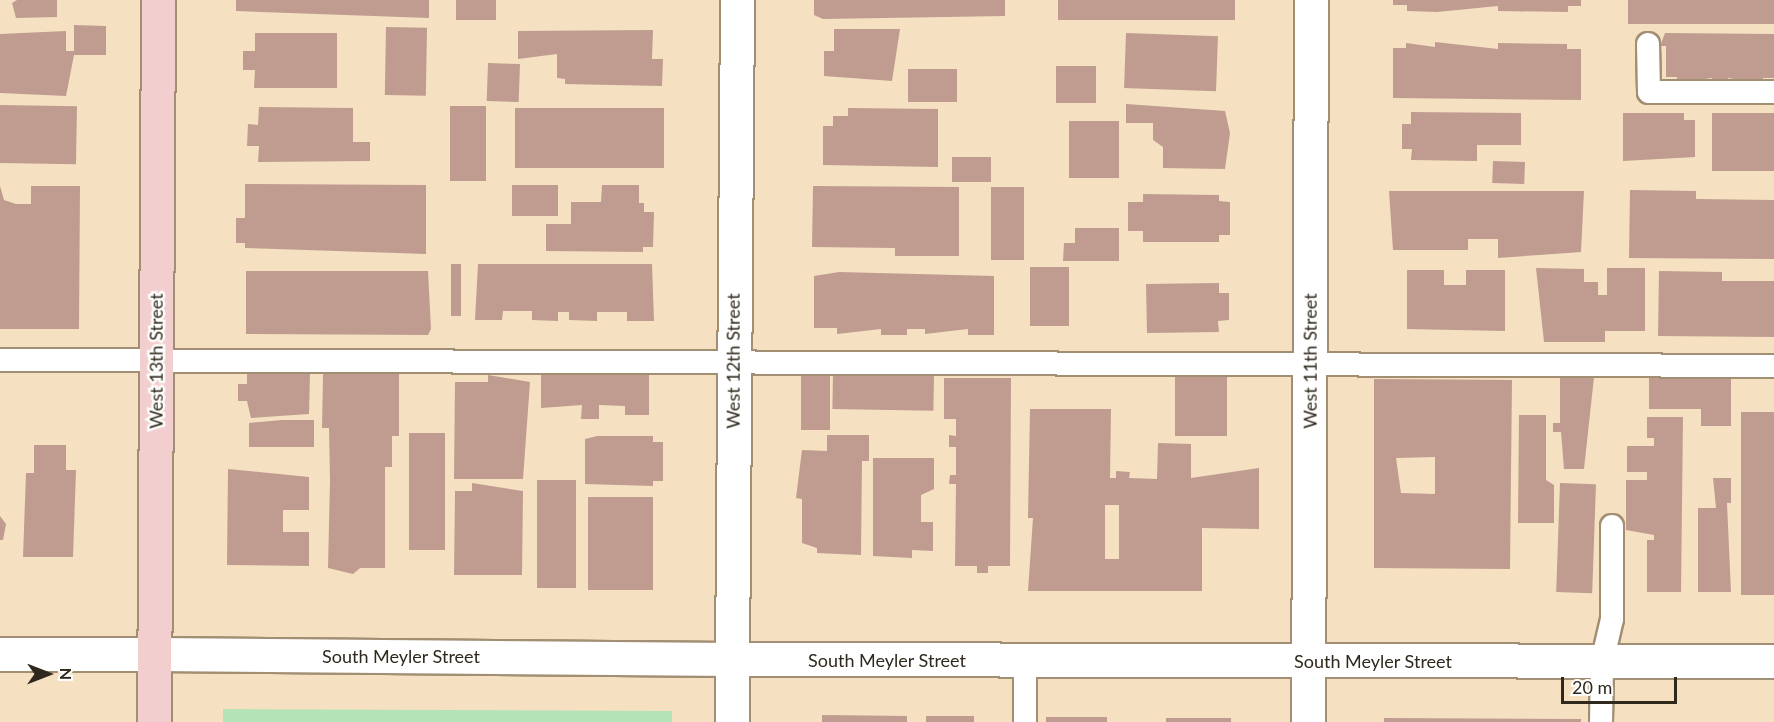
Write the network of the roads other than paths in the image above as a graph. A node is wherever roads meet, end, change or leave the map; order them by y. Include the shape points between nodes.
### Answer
1 (158, 0) edge
2 (737, 0) edge
3 (1311, 0) edge
4 (1648, 44) dead end
5 (1774, 93) edge
6 (0, 360) edge
7 (155, 361) junction
8 (733, 363) junction
9 (1310, 365) junction
10 (1774, 366) edge
11 (1612, 526) dead end
12 (0, 654) edge
13 (155, 654) junction
14 (732, 659) junction
15 (1025, 660) junction
16 (1774, 661) edge
17 (1308, 662) junction
18 (1602, 662) junction
19 (154, 722) edge
20 (732, 722) edge
21 (1025, 722) edge
22 (1308, 722) edge
23 (1601, 722) edge

1 - 7 main road, West 13th Street
2 - 8 street, West 12th Street
3 - 9 street, West 11th Street
4 - 5 lane via 1649,92
6 - 7 lane
7 - 8 lane
7 - 13 main road, West 13th Street
8 - 9 lane
8 - 14 street, West 12th Street
9 - 10 lane
9 - 17 street, West 11th Street
11 - 18 lane via 1612,620
12 - 13 street, South Meyler Street
13 - 14 street, South Meyler Street
13 - 19 main road, West 13th Street
14 - 15 street, South Meyler Street
14 - 20 street, West 12th Street
15 - 17 street, South Meyler Street
15 - 21 lane
16 - 18 street, South Meyler Street
17 - 18 street, South Meyler Street
17 - 22 street, West 11th Street
18 - 23 lane

